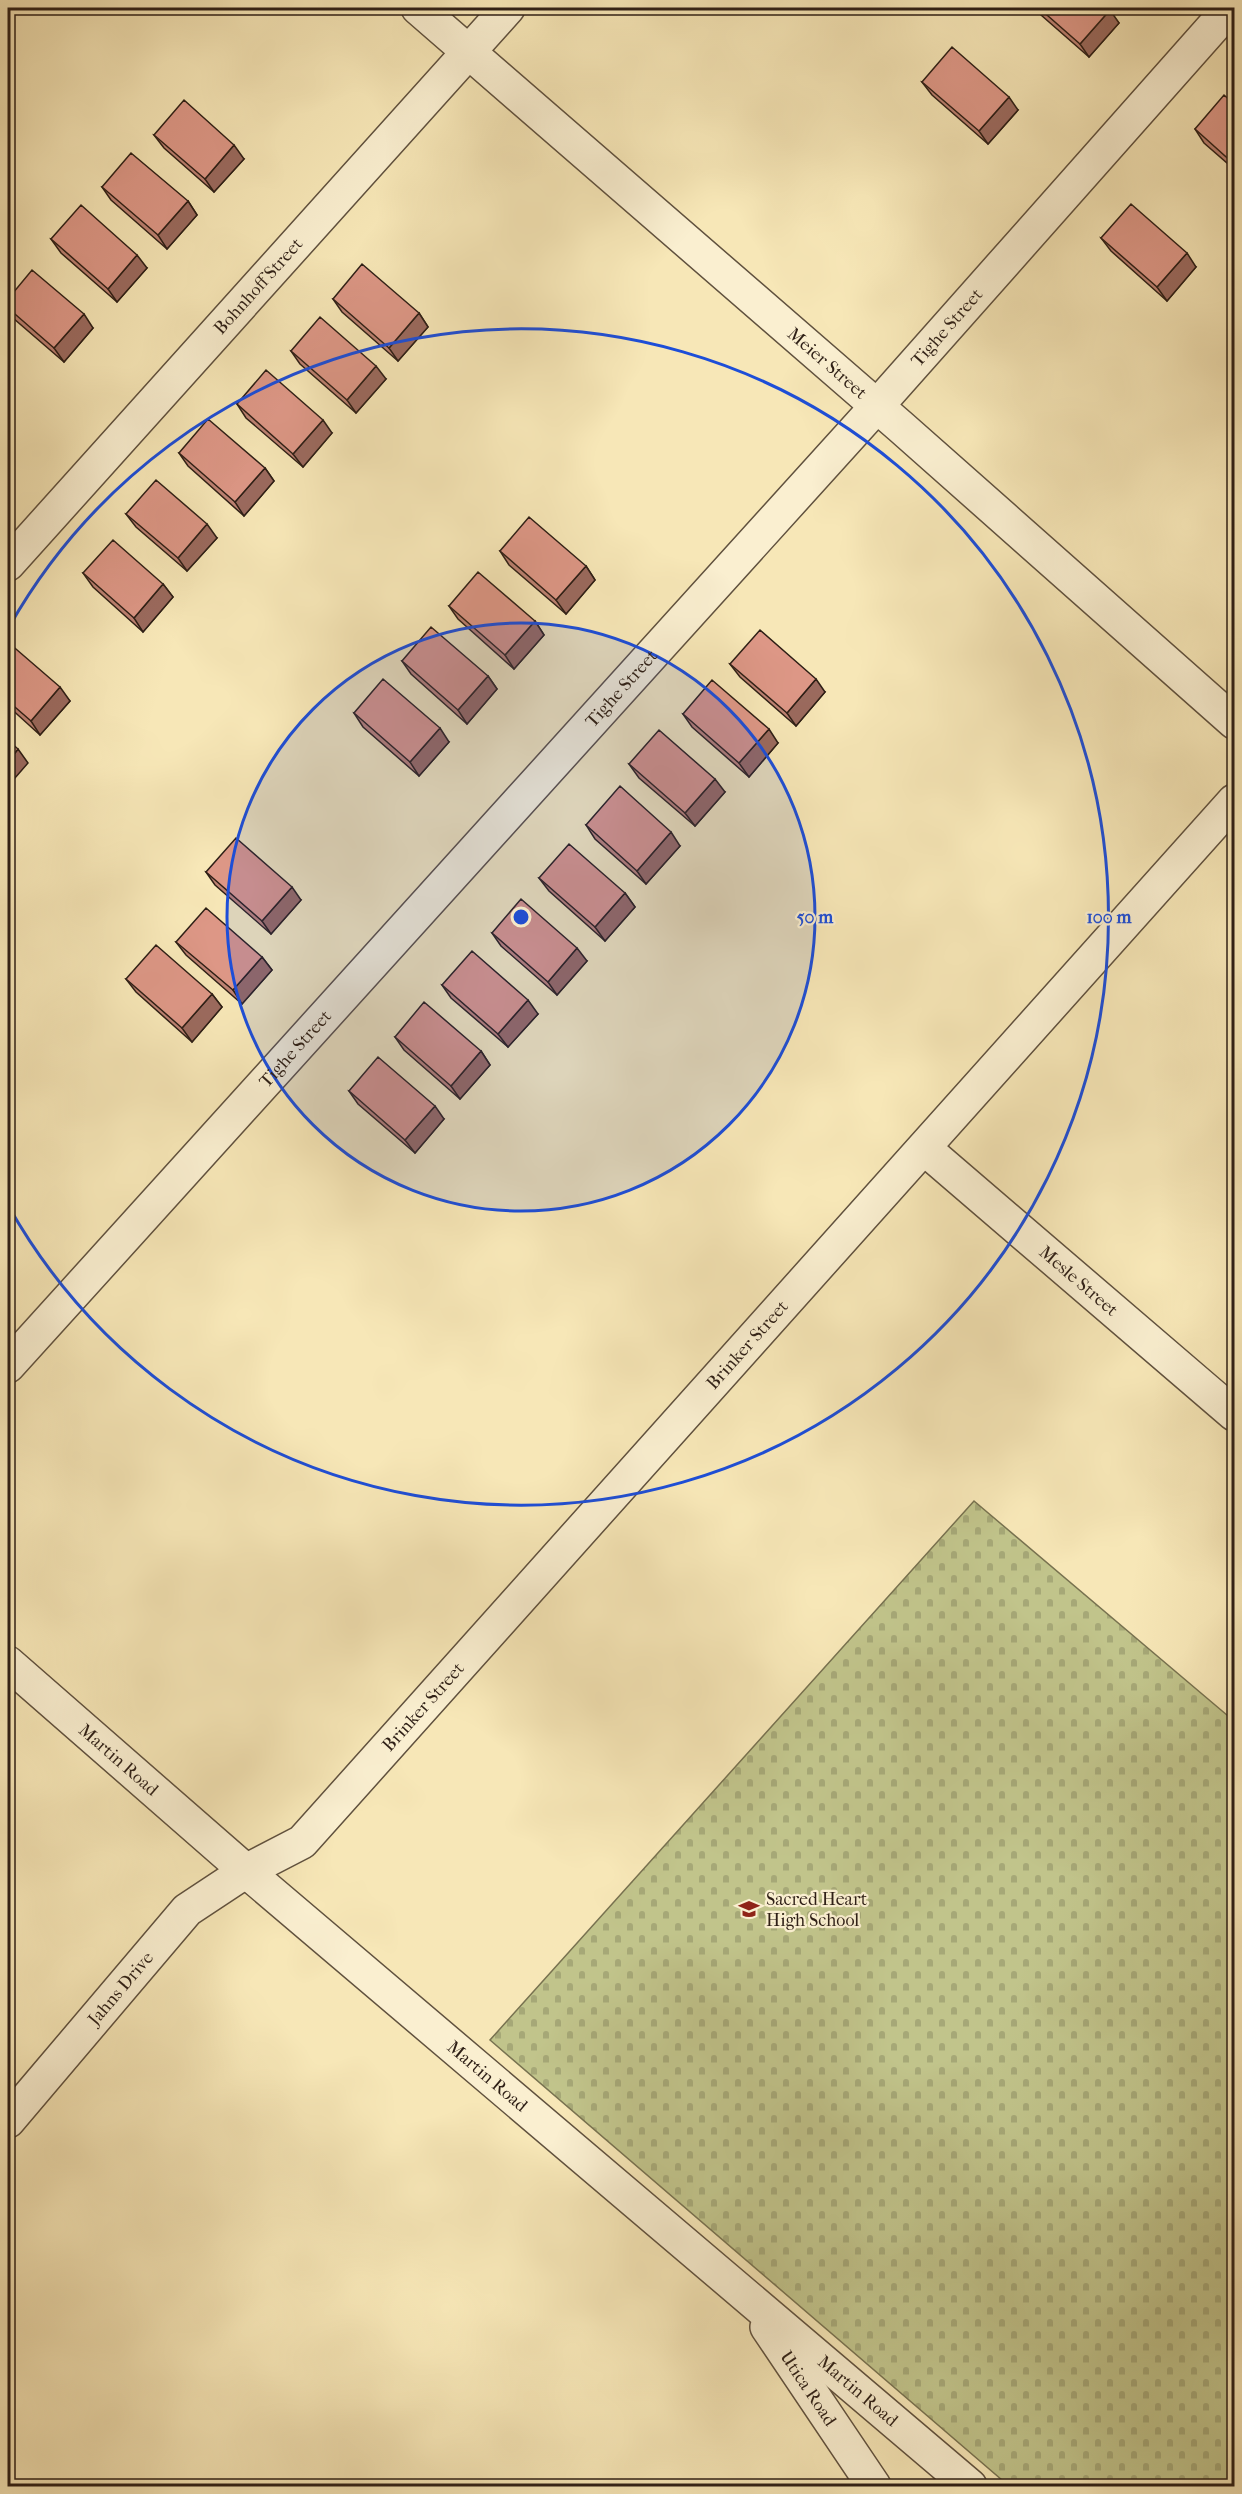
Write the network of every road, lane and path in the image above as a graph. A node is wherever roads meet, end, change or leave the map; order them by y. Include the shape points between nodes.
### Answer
1 (418, 8) edge
2 (508, 8) edge
3 (1230, 8) edge
4 (468, 53) junction
5 (877, 406) junction
6 (8, 564) edge
7 (1234, 722) edge
8 (1234, 801) edge
9 (924, 1148) junction
10 (8, 1366) edge
11 (1234, 1414) edge
12 (8, 1663) edge
13 (246, 1871) junction
14 (8, 2121) edge
15 (742, 2291) junction
16 (874, 2487) edge
17 (970, 2487) edge

1 - 4 street, Meier Street
2 - 4 street, Bohnhoff Street
3 - 5 street, Tighe Street
4 - 5 street, Meier Street
4 - 6 street, Bohnhoff Street
5 - 7 street, Meier Street
5 - 10 street, Tighe Street
8 - 9 street, Brinker Street
9 - 11 street, Mesle Street
9 - 13 street, Brinker Street via 302,1842
12 - 13 street, Martin Road
13 - 14 street, Jahns Drive via 187,1910
13 - 15 street, Martin Road
15 - 16 street, Utica Road
15 - 17 street, Martin Road

